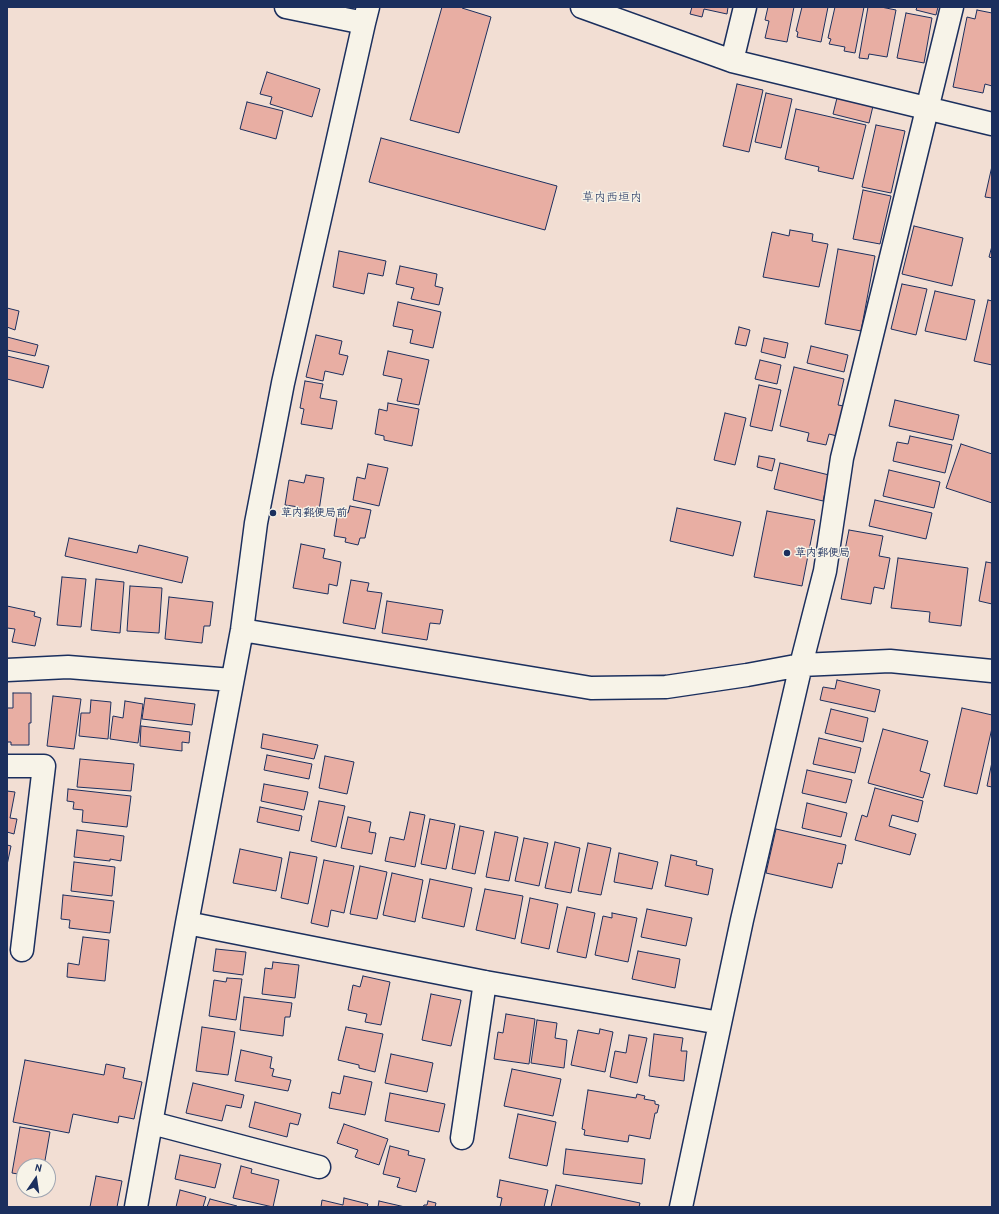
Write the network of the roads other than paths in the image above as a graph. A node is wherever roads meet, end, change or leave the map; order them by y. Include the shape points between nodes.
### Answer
1 (286, 7) edge
2 (582, 7) edge
3 (744, 7) edge
4 (952, 7) edge
5 (366, 15) edge
6 (732, 61) junction
7 (927, 108) junction
8 (992, 124) edge
9 (242, 630) junction
10 (801, 665) junction
11 (7, 670) edge
12 (992, 671) edge
13 (232, 680) junction
14 (7, 766) edge
15 (187, 923) junction
16 (22, 950) dead end
17 (485, 982) junction
18 (720, 1023) junction
19 (152, 1123) junction
20 (462, 1138) dead end
21 (319, 1167) dead end
22 (136, 1207) edge
23 (682, 1207) edge

1 - 5 street
2 - 6 street
3 - 6 street
4 - 7 street
5 - 9 street via 283,383 256,523
6 - 7 street
7 - 8 street
7 - 10 street via 842,458 825,571
9 - 10 street via 591,688 666,687
9 - 13 street
10 - 12 street via 890,661
10 - 18 street
11 - 13 street via 68,667
13 - 15 street
14 - 16 street via 44,766
15 - 17 street
15 - 19 street
17 - 18 street
17 - 20 street
18 - 23 street
19 - 21 street
19 - 22 street

